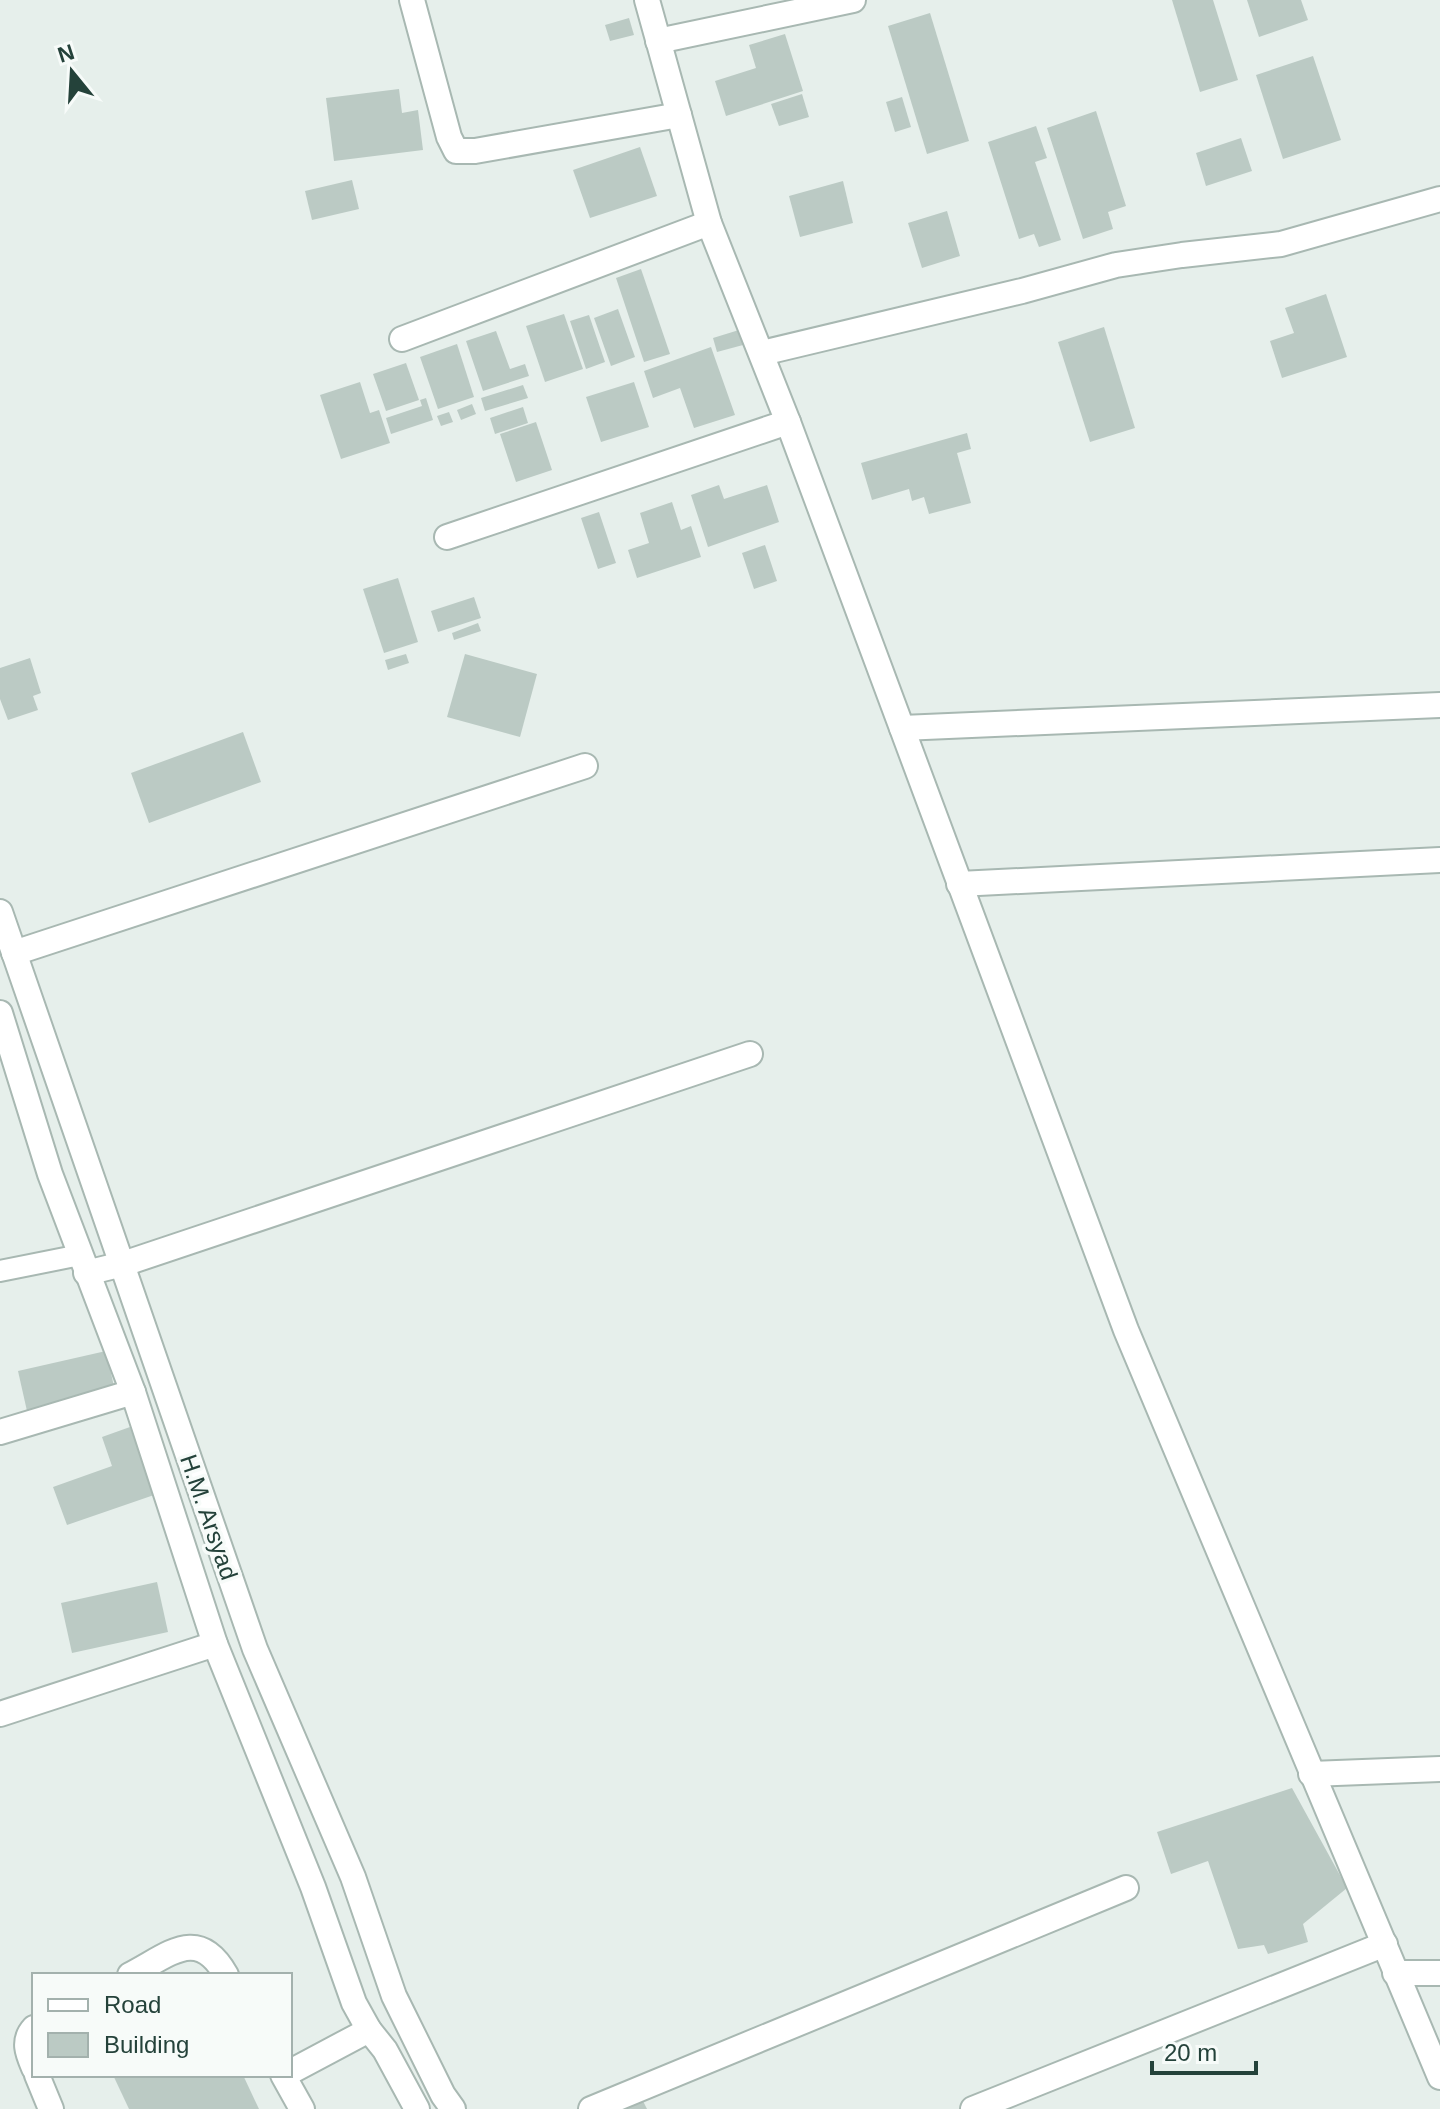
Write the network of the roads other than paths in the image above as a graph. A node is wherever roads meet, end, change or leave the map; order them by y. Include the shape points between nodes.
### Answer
1 (412, 0) edge
2 (647, 0) edge
3 (853, 0) edge
4 (658, 41) junction
5 (679, 115) junction
6 (1440, 199) edge
7 (709, 223) junction
8 (402, 339) dead end
9 (762, 353) junction
10 (788, 422) junction
11 (447, 537) dead end
12 (1440, 705) edge
13 (902, 728) junction
14 (585, 766) dead end
15 (1440, 860) edge
16 (959, 884) junction
17 (0, 912) edge
18 (14, 953) junction
19 (0, 1013) edge
20 (750, 1054) dead end
21 (83, 1264) junction
22 (123, 1264) junction
23 (0, 1271) edge
24 (133, 1392) junction
25 (0, 1432) edge
26 (215, 1644) junction
27 (0, 1714) edge
28 (1440, 1769) edge
29 (1311, 1774) junction
30 (1126, 1888) dead end
31 (1385, 1944) junction
32 (134, 1973) edge
33 (225, 1973) edge
34 (1395, 1973) junction
35 (1440, 1973) edge
36 (32, 2030) edge
37 (369, 2030) junction
38 (32, 2063) edge
39 (292, 2071) edge
40 (38, 2077) edge
41 (285, 2077) edge
42 (1440, 2077) edge
43 (51, 2109) edge
44 (302, 2109) edge
45 (417, 2109) edge
46 (453, 2109) edge
47 (591, 2109) edge
48 (973, 2109) edge

1 - 5 street via 456,151
2 - 4 street
3 - 4 street
4 - 5 street
5 - 7 street
6 - 9 street via 1281,244 1116,265
7 - 8 street
7 - 9 street
9 - 10 street
10 - 11 street
10 - 13 street
12 - 13 street
13 - 16 street
14 - 18 street
15 - 16 street
16 - 29 street via 1126,1330
17 - 18 street, H.M. Arsyad
18 - 22 street, H.M. Arsyad
19 - 21 street, H.M. Arsyad
20 - 22 street
21 - 22 street
21 - 23 lane
21 - 24 street, H.M. Arsyad
22 - 46 street, H.M. Arsyad via 255,1649 353,1877 394,1996
24 - 25 street
24 - 26 street, H.M. Arsyad
26 - 27 street
26 - 37 street, H.M. Arsyad
28 - 29 street
29 - 31 street
30 - 47 street
31 - 34 street
31 - 48 street
32 - 33 street via 183,1948 198,1948 215,1955
34 - 35 street
34 - 42 street
36 - 38 street via 26,2048
37 - 39 street
37 - 45 street, H.M. Arsyad
40 - 43 street
41 - 44 street

